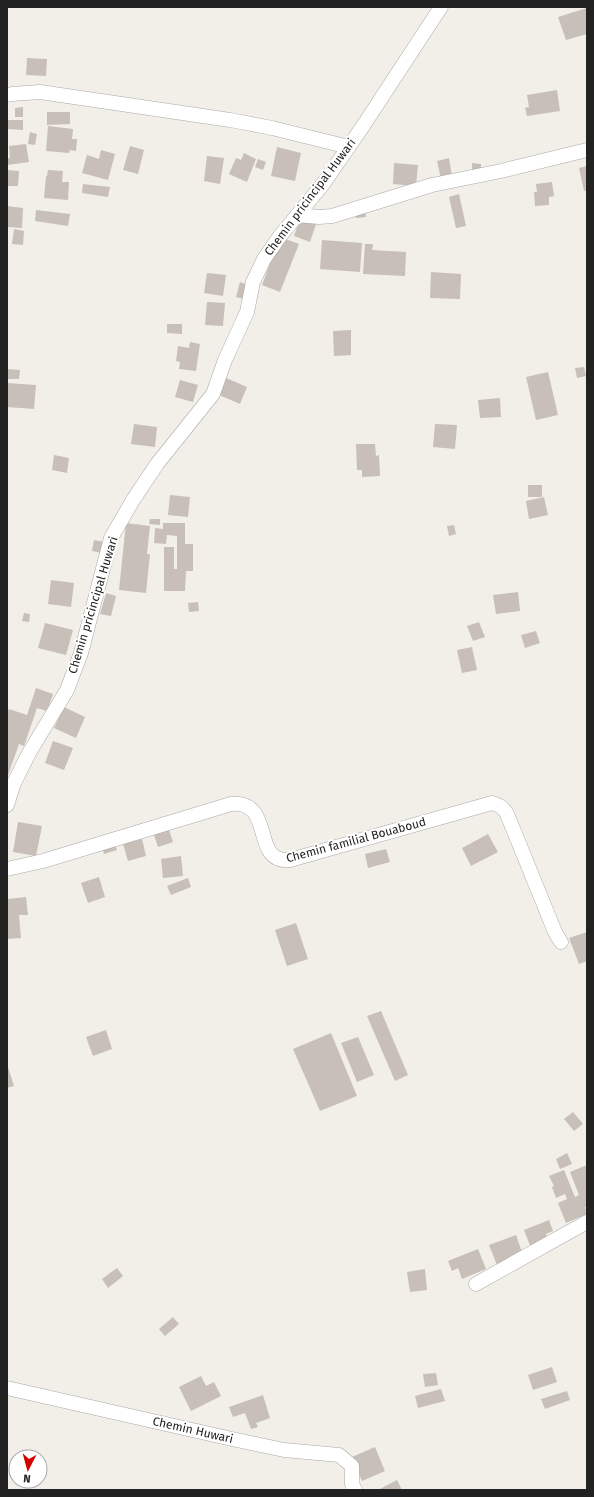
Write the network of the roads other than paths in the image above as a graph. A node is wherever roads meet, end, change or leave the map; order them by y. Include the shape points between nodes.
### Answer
1 (441, 7) edge
2 (7, 95) edge
3 (349, 147) junction
4 (587, 150) edge
5 (297, 215) junction
6 (7, 805) edge
7 (7, 869) edge
8 (562, 942) dead end
9 (587, 1222) edge
10 (476, 1284) dead end
11 (7, 1388) edge
12 (355, 1490) edge

1 - 3 street, Chemin pricincipal Huwari
2 - 3 street via 40,92 230,120
3 - 5 street, Chemin pricincipal Huwari
4 - 5 street via 432,185 332,216
5 - 6 street, Chemin pricincipal Huwari via 264,259 252,282 247,312 213,394 157,464 111,538 81,653 67,690 29,753
7 - 8 street, Chemin familial Bouaboud via 43,861 231,804 247,805 253,810 258,816 270,854 282,861 492,803 504,808 555,932
9 - 10 street
11 - 12 street, Chemin Huwari via 284,1450 339,1455 352,1466 352,1484

